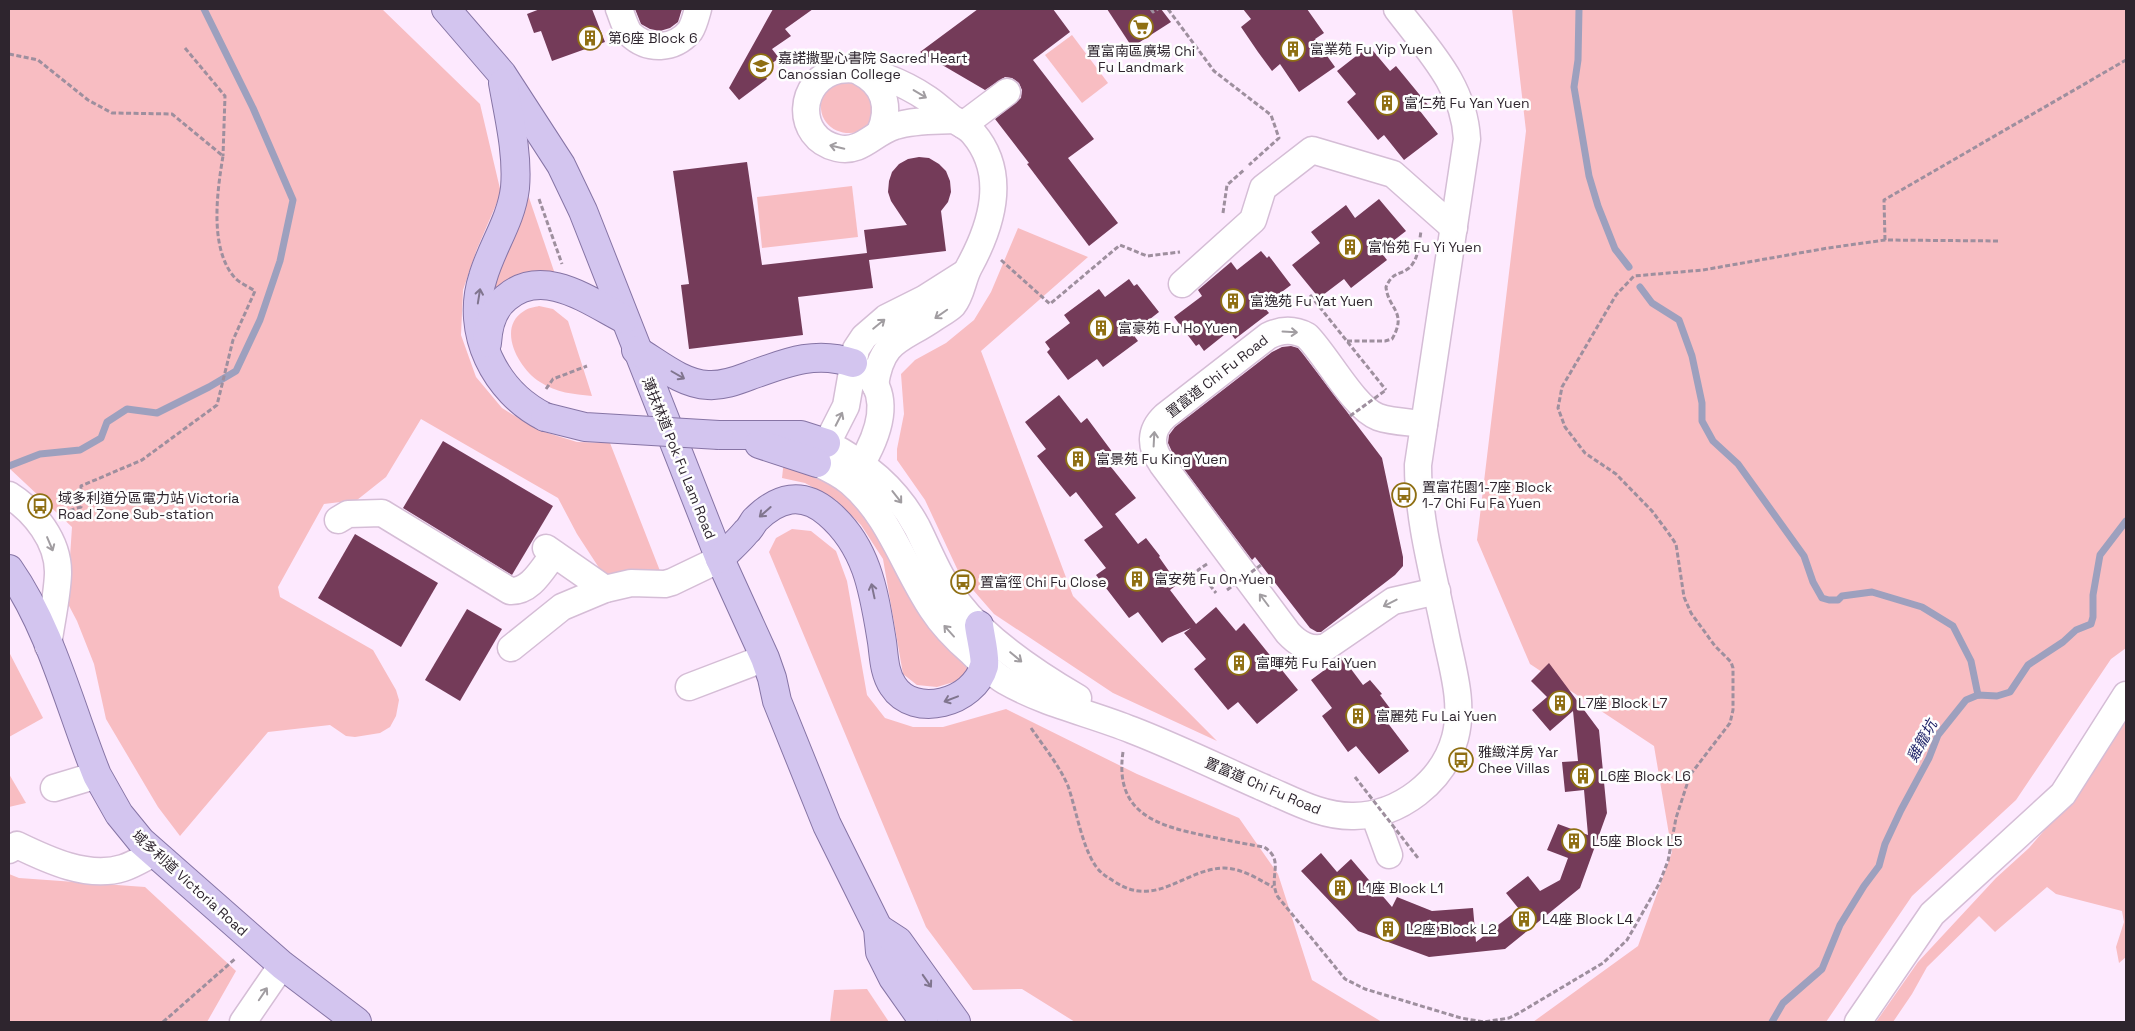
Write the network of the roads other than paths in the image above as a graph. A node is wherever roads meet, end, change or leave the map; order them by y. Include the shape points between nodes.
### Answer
1 (446, 9) edge
2 (619, 9) edge
3 (698, 9) edge
4 (1397, 9) edge
5 (858, 71) junction
6 (502, 74) junction
7 (1007, 92) dead end
8 (959, 122) junction
9 (880, 132) junction
10 (1454, 228) junction
11 (965, 273) junction
12 (1182, 284) dead end
13 (624, 319) junction
14 (636, 350) junction
15 (489, 360) junction
16 (853, 363) junction
17 (875, 385) junction
18 (1424, 424) junction
19 (821, 453) junction
20 (856, 473) junction
21 (9, 494) edge
22 (338, 520) dead end
23 (720, 559) junction
24 (9, 570) edge
25 (605, 589) junction
26 (1437, 591) junction
27 (979, 625) junction
28 (48, 646) junction
29 (511, 648) dead end
30 (765, 658) junction
31 (984, 665) junction
32 (689, 687) dead end
33 (2126, 695) edge
34 (1130, 737) junction
35 (98, 775) junction
36 (54, 788) dead end
37 (1374, 814) junction
38 (9, 850) edge
39 (154, 853) junction
40 (1389, 855) dead end
41 (878, 928) junction
42 (282, 966) junction
43 (243, 1022) edge
44 (357, 1022) edge
45 (924, 1022) edge
46 (956, 1022) edge
47 (1858, 1022) edge

1 - 6 main road, 薄扶林道 Pok Fu Lam Road
2 - 3 street via 629,33 643,44 660,47 678,42 691,30
4 - 10 street, 置富道 Chi Fu Road via 1449,80 1463,108 1467,139
5 -> 8 street via 902,84
5 - 9 street via 870,77 880,88 885,101 886,115
9 -> 5 street via 862,146 837,148 825,144 808,125 806,99 816,83 832,72 844,69
6 - 13 main road, 薄扶林道 Pok Fu Lam Road via 561,165 596,243
15 -> 6 main road via 476,312 486,267 508,220 515,187
7 - 8 street
8 - 9 street via 905,124
8 - 11 street via 980,143 988,158 993,181 990,221
10 - 12 street via 1393,174 1312,150 1263,188 1253,220
10 - 18 street, 置富道 Chi Fu Road
16 -> 11 street via 856,349 864,336 886,318
11 -> 17 street via 960,294 952,306 886,350 878,365
13 - 14 main road, 薄扶林道 Pok Fu Lam Road
13 - 15 main road via 562,288 540,284 523,287 508,296 494,311 488,333
14 -> 16 main road via 686,380 707,385 732,382 816,356
14 - 23 main road, 薄扶林道 Pok Fu Lam Road
15 - 19 main road, bridge via 510,392 545,417 585,427 719,435 801,435
16 - 17 street
19 -> 16 street via 846,406
17 - 20 street via 880,400 876,436
18 - 26 street, 置富道 Chi Fu Road via 1418,484
26 -> 18 street, 置富道 Chi Fu Road via 1393,601 1326,647 1305,647 1288,633 1162,464 1152,441 1155,427 1165,416 1268,336 1284,330 1307,336 1358,402 1372,414
19 - 20 street, 置富道 Chi Fu Road
20 -> 27 street, 置富道 Chi Fu Road via 894,492 907,510 946,585
31 -> 20 street, 置富道 Chi Fu Road via 940,620 887,528 866,499
21 -> 28 street via 40,524 52,546 58,573
22 - 25 street via 348,514 382,513 510,591 528,587 550,551
23 - 25 street via 665,584 631,583
23 - 30 main road, 薄扶林道 Pok Fu Lam Road
31 -> 23 main road via 972,686 950,700 924,704 897,692 887,674 875,597 862,557 835,519 804,500 795,498 774,504
24 - 28 main road, 域多利道 Victoria Road
25 - 29 street via 562,607
26 - 37 street, 置富道 Chi Fu Road via 1458,692 1454,740 1440,770 1430,782 1404,802
27 - 31 main road
27 -> 34 street, 置富道 Chi Fu Road via 1040,675
28 - 35 main road, 域多利道 Victoria Road
30 - 32 street
30 - 41 main road, 薄扶林道 Pok Fu Lam Road via 777,701 827,825
31 - 34 street, 置富道 Chi Fu Road via 1016,686
33 - 47 street via 2063,794 1932,914
34 - 37 street, 置富道 Chi Fu Road via 1316,810 1340,816
35 - 36 street
35 - 39 main road, 域多利道 Victoria Road via 119,814
37 - 40 street
38 - 39 street via 17,846 43,858 91,871 124,868
39 - 42 main road, 域多利道 Victoria Road
41 - 45 main road, 薄扶林道 Pok Fu Lam Road via 880,952 893,978
41 -> 46 main road, 薄扶林道 Pok Fu Lam Road via 898,941
43 -> 42 street
42 - 44 main road, 域多利道 Victoria Road

